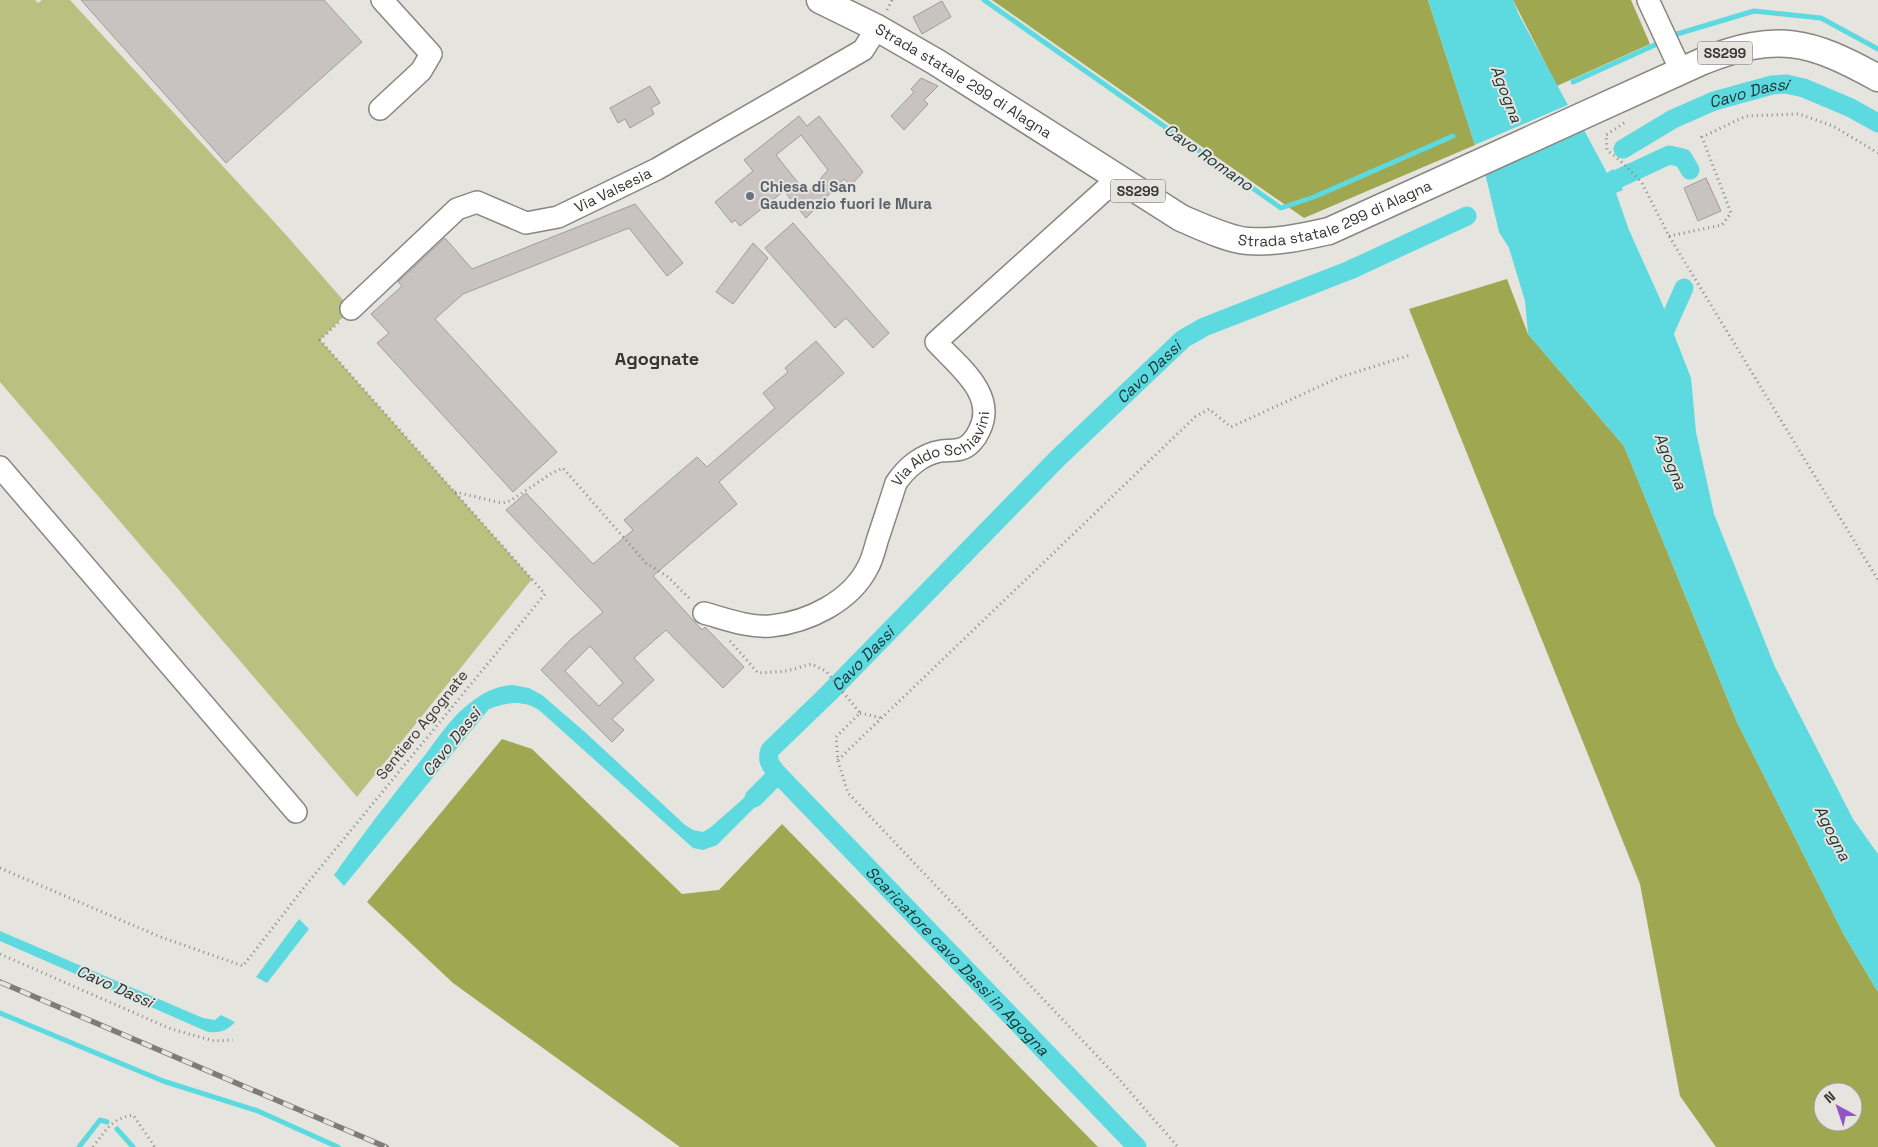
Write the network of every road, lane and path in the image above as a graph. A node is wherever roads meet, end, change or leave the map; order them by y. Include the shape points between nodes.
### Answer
1 (382, 0) edge
2 (820, 0) edge
3 (1648, 0) edge
4 (877, 28) junction
5 (1680, 71) junction
6 (1878, 78) edge
7 (380, 109) dead end
8 (1628, 120) dead end
9 (1878, 153) edge
10 (1118, 178) junction
11 (1669, 236) junction
12 (351, 309) joint
13 (1411, 355) dead end
14 (0, 467) edge
15 (455, 492) junction
16 (1878, 580) edge
17 (672, 581) dead end
18 (704, 613) dead end
19 (835, 680) dead end
20 (860, 713) junction
21 (882, 718) junction
22 (838, 761) junction
23 (296, 812) dead end
24 (0, 868) edge
25 (0, 954) edge
26 (233, 1040) dead end
27 (93, 1147) edge
28 (155, 1147) edge
29 (1178, 1147) edge

1 - 7 street via 431,54 421,71
2 - 4 main road, Strada statale 299 di Alagna / SS299
3 - 5 street
4 - 10 main road, Strada statale 299 di Alagna / SS299
4 - 12 street, Via Valsesia via 863,50 657,169 558,217 526,223 477,202 457,209
5 - 6 main road, Strada statale 299 di Alagna / SS299 via 1738,48 1783,43 1817,49
5 - 10 main road, Strada statale 299 di Alagna / SS299 via 1329,231 1288,240 1247,241 1215,232 1181,218
8 - 11 path via 1606,135 1607,150 1642,183
9 - 11 path via 1833,126 1799,114 1746,116 1702,137 1731,213 1722,225
10 - 18 street, Via Aldo Schiavini via 936,342 976,385 985,405 984,421 976,439 962,449 940,451 925,457 903,473 896,484 869,566 858,583 821,612 771,626 749,625
11 - 16 path
12 - 15 path, Sentiero Agognate via 320,340
13 - 21 path via 1340,377 1231,427 1209,409 1195,416
14 - 23 street
15 - 17 path via 502,503 563,468 646,563
15 - 24 path, Sentiero Agognate via 545,594 306,884 243,966 158,936
19 - 20 path
20 - 21 path
20 - 22 path via 836,737
21 - 22 path
22 - 29 path via 848,793 1118,1078
25 - 26 path via 171,1029 214,1041
27 - 28 path via 120,1118 133,1115

